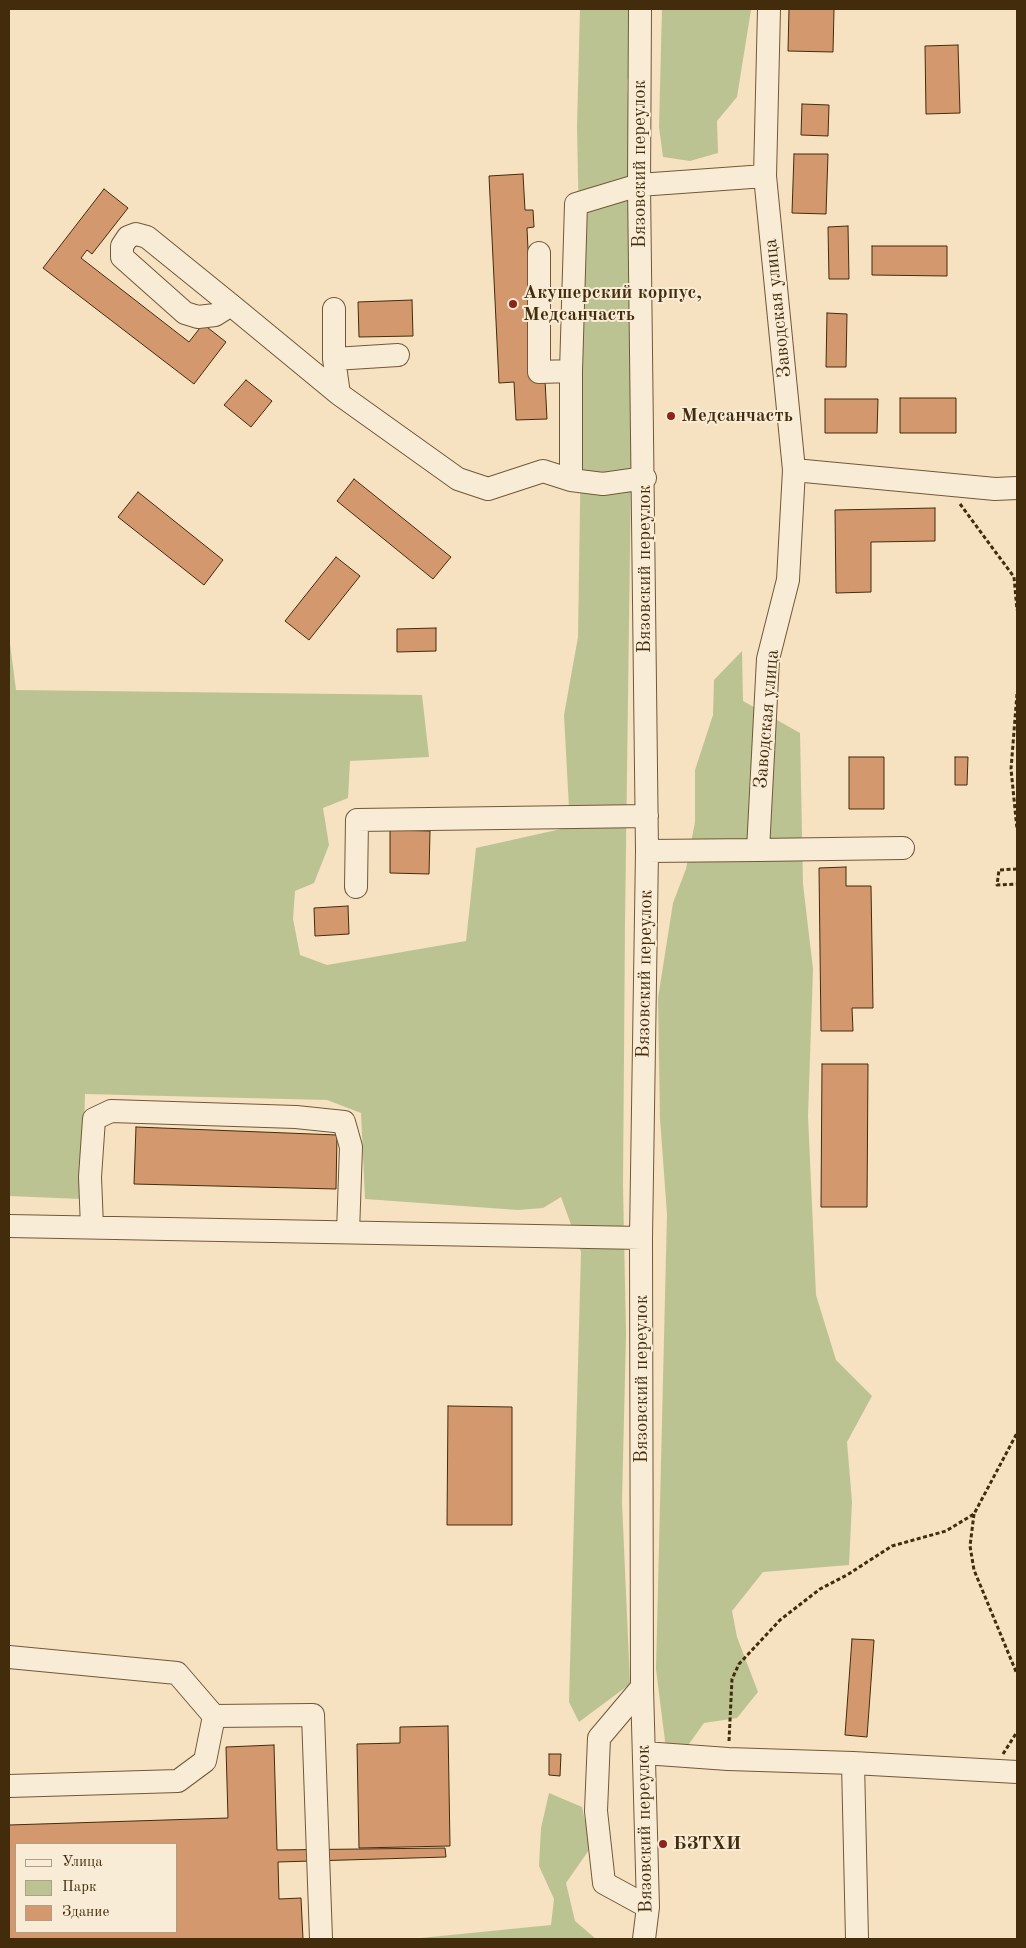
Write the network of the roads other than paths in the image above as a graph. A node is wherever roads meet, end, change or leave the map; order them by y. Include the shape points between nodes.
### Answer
1 (640, 9) edge
2 (769, 9) edge
3 (765, 176) junction
4 (639, 185) junction
5 (538, 253) dead end
6 (231, 305) junction
7 (334, 309) dead end
8 (398, 356) dead end
9 (334, 359) junction
10 (571, 371) junction
11 (339, 394) junction
12 (794, 470) junction
13 (644, 478) junction
14 (571, 480) junction
15 (1017, 488) edge
16 (647, 816) junction
17 (903, 848) dead end
18 (758, 850) junction
19 (647, 851) junction
20 (356, 887) dead end
21 (9, 1226) edge
22 (92, 1227) junction
23 (348, 1232) junction
24 (642, 1238) junction
25 (9, 1657) edge
26 (642, 1686) junction
27 (214, 1716) junction
28 (644, 1753) junction
29 (853, 1763) junction
30 (1017, 1772) edge
31 (9, 1786) edge
32 (648, 1907) junction
33 (321, 1939) edge
34 (644, 1939) edge
35 (857, 1939) edge

1 - 4 street, Вязовский переулок
2 - 3 street, Заводская улица
3 - 4 street
3 - 12 street, Заводская улица
4 - 10 street via 576,204
4 - 13 street, Вязовский переулок
5 - 10 street via 539,372
6 - 6 street via 147,237 136,234 128,237 122,246 122,257 186,313 198,317 215,315
6 - 11 street
7 - 9 street
8 - 9 street
9 - 11 street
10 - 14 street
11 - 14 street via 458,479 488,489 543,471
12 - 15 street via 995,489
12 - 18 street, Заводская улица via 788,580 768,659
13 - 14 street via 603,484
13 - 16 street, Вязовский переулок
16 - 19 street, Вязовский переулок
16 - 20 street via 357,820
17 - 18 street
18 - 19 street
19 - 24 street, Вязовский переулок
21 - 22 street
22 - 23 street
22 - 23 street via 90,1177 94,1119 111,1111 296,1117 344,1122 351,1148
23 - 24 street
24 - 26 street, Вязовский переулок
25 - 27 street via 177,1673
26 - 28 street, Вязовский переулок
26 - 32 street via 599,1738 596,1811 604,1883
27 - 31 street via 205,1761 178,1782
27 - 33 street via 312,1715
28 - 29 street
28 - 32 street, Вязовский переулок
29 - 30 street
29 - 35 street
32 - 34 street, Вязовский переулок

